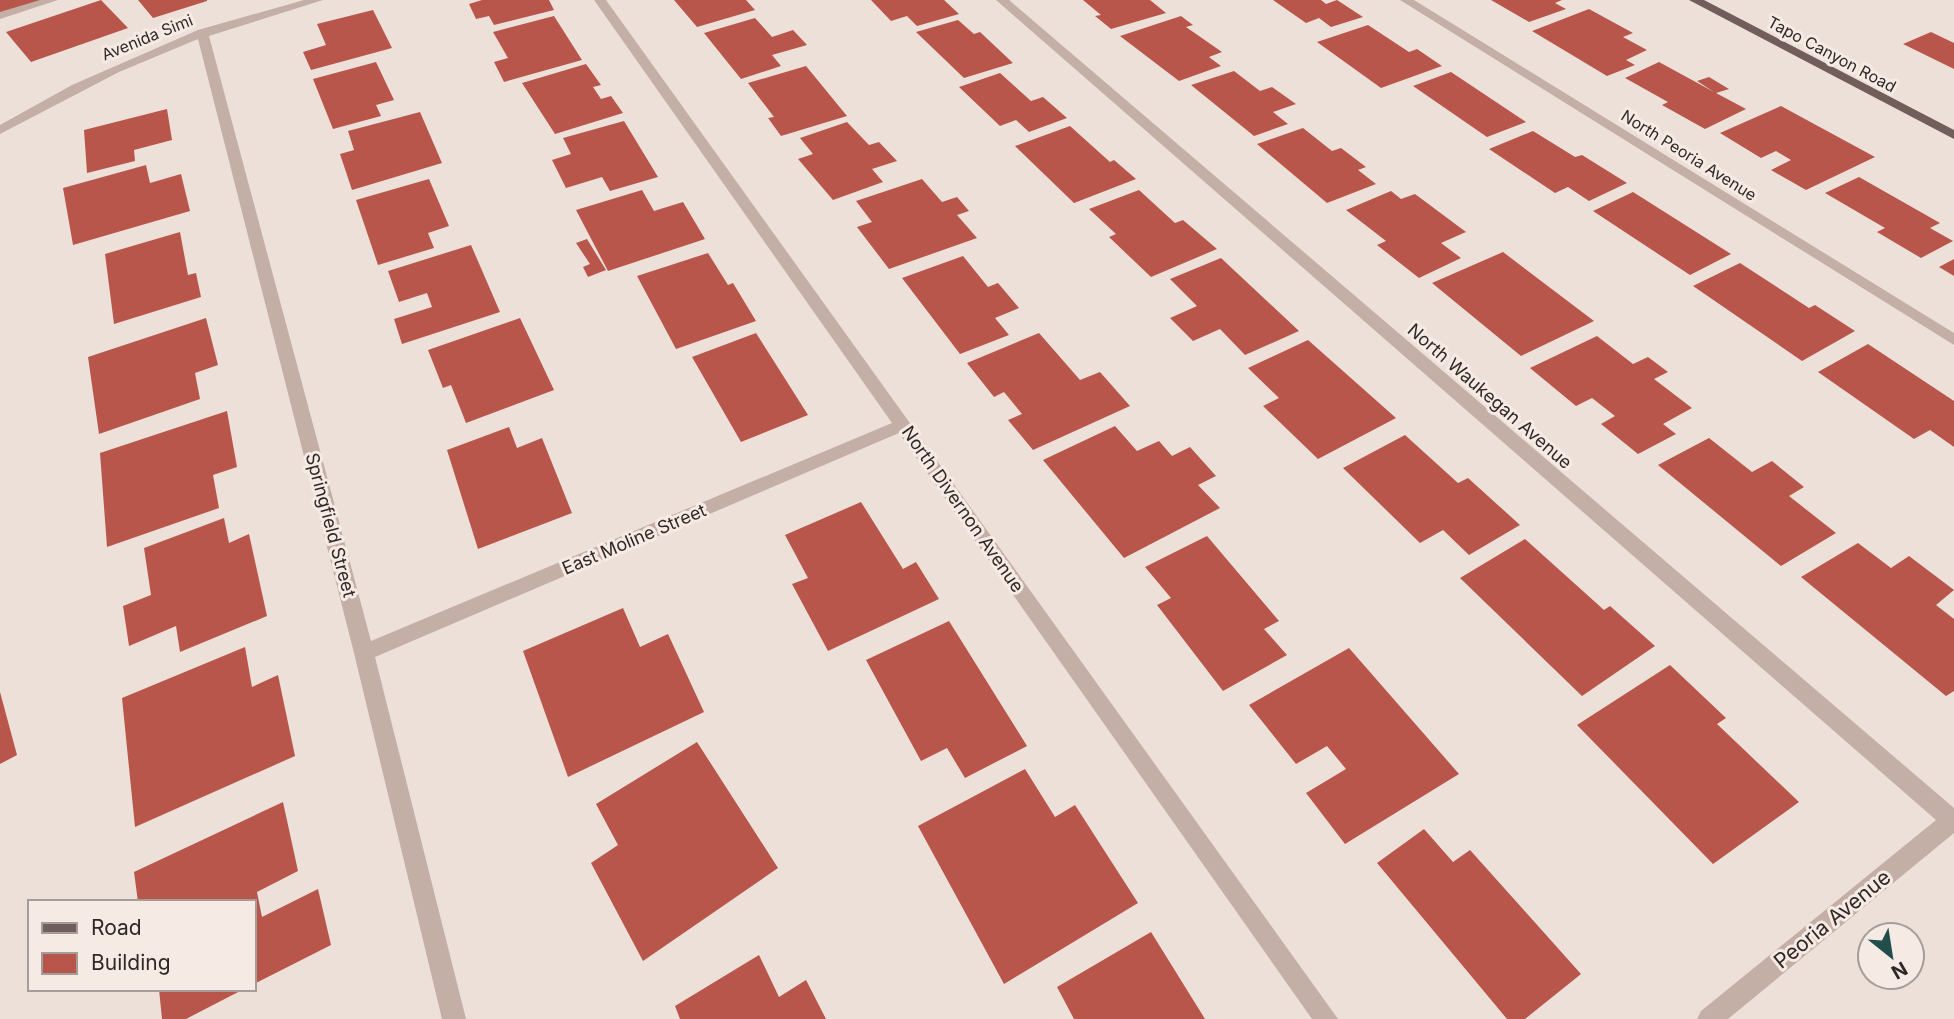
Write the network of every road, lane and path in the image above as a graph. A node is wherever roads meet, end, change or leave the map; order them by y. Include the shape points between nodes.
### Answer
1 (52, 0) edge
2 (317, 0) edge
3 (600, 0) edge
4 (1002, 0) edge
5 (1406, 0) edge
6 (1695, 0) edge
7 (0, 16) edge
8 (202, 32) junction
9 (0, 130) edge
10 (1954, 135) edge
11 (1954, 340) edge
12 (903, 425) junction
13 (364, 653) junction
14 (1953, 820) edge
15 (454, 1019) edge
16 (1326, 1019) edge
17 (1709, 1019) edge

1 - 7 street
2 - 8 street, Avenida Simi
3 - 12 street, North Divernon Avenue
4 - 14 street, North Waukegan Avenue
5 - 11 street, North Peoria Avenue
6 - 10 main road, Tapo Canyon Road
8 - 9 street, Avenida Simi via 99,74
8 - 13 street, Springfield Street
12 - 13 street, East Moline Street
12 - 16 street, North Divernon Avenue
13 - 15 street, Springfield Street
14 - 17 street, Peoria Avenue

